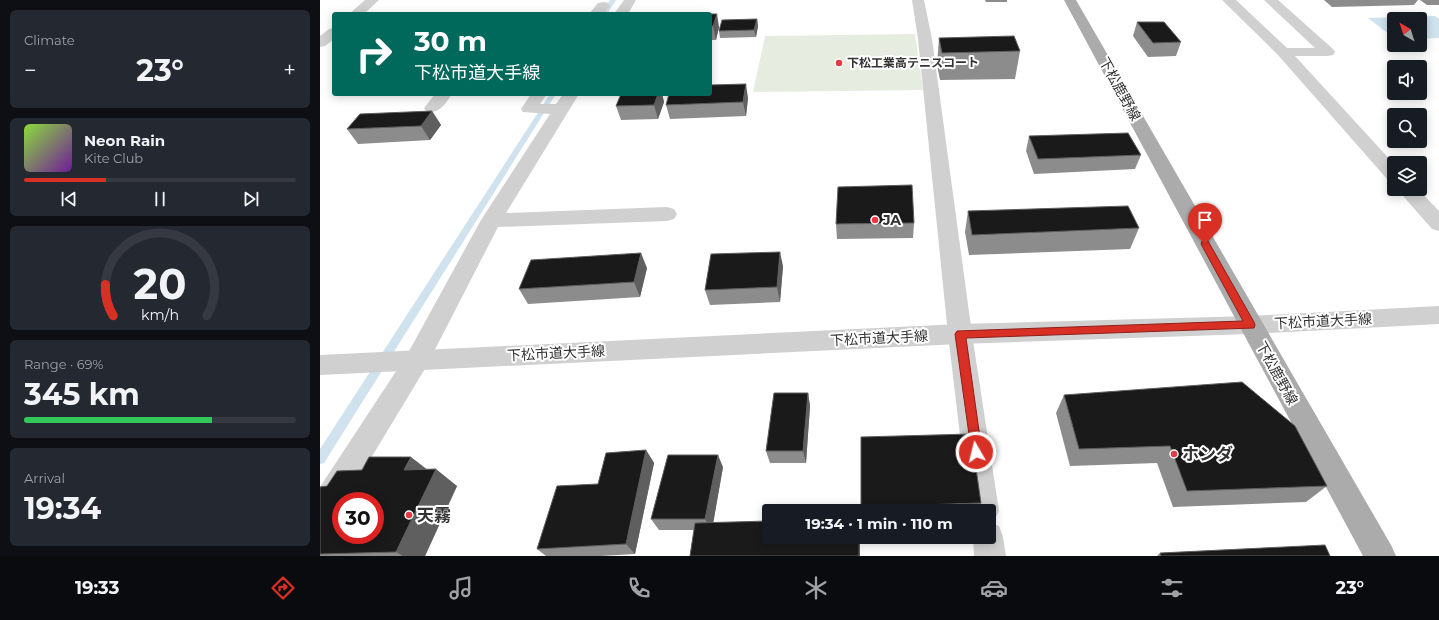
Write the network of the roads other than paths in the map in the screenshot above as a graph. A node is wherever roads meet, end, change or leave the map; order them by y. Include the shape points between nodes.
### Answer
1 (373, 0) edge
2 (630, 0) edge
3 (918, 0) edge
4 (1070, 0) edge
5 (1228, 0) edge
6 (1270, 0) edge
7 (358, 12) edge
8 (622, 12) edge
9 (332, 34) edge
10 (320, 44) edge
11 (1282, 52) junction
12 (442, 96) edge
13 (538, 96) edge
14 (567, 101) edge
15 (432, 108) dead end
16 (1387, 167) edge
17 (1413, 196) edge
18 (667, 214) dead end
19 (491, 220) junction
20 (1439, 224) edge
21 (1439, 315) edge
22 (1250, 325) junction
23 (960, 334) junction
24 (417, 360) junction
25 (320, 365) edge
26 (983, 504) edge
27 (320, 514) edge
28 (989, 544) edge
29 (990, 556) edge
30 (1380, 556) edge

1 - 7 street
2 - 8 street
3 - 23 street via 926,39
4 - 22 main road, 下松鹿野線
5 - 11 street
6 - 11 street via 1328,52
9 - 10 street
11 - 16 street
12 - 15 street
13 - 14 street via 529,109
14 - 19 street
17 - 20 street
18 - 19 street
19 - 24 street
21 - 22 street, 下松市道大手線
22 - 23 street, 下松市道大手線
22 - 30 main road, 下松鹿野線
23 - 24 street, 下松市道大手線
23 - 26 street
24 - 25 street, 下松市道大手線
24 - 27 street
28 - 29 street

